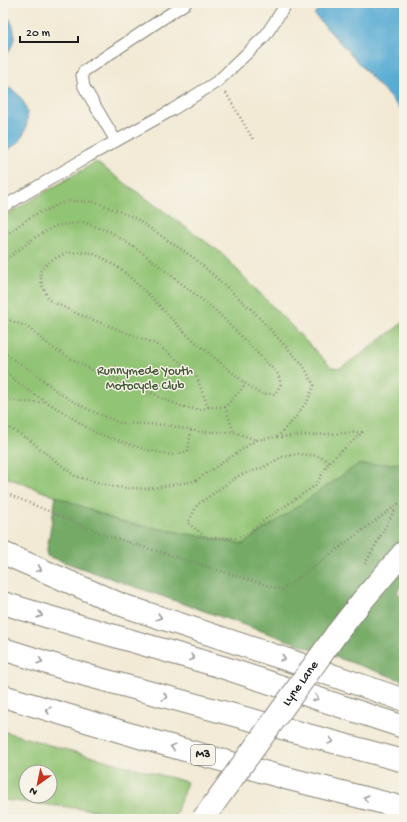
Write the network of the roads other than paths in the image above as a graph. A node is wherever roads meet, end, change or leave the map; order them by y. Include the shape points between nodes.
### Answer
1 (186, 3) edge
2 (287, 3) edge
3 (116, 141) junction
4 (3, 207) edge
5 (404, 552) edge
6 (3, 553) edge
7 (3, 603) edge
8 (3, 650) edge
9 (3, 696) edge
10 (404, 700) edge
11 (404, 727) edge
12 (404, 761) edge
13 (404, 808) edge
14 (204, 819) edge

1 - 3 lane via 84,71 84,88
2 - 3 lane via 265,36 218,81
3 - 4 lane
5 - 14 main road, Lyne Lane, bridge via 336,633
6 -> 10 main road via 122,604
7 -> 11 main road via 222,667
8 -> 12 main road via 89,676
13 -> 9 main road, M3 via 156,742

